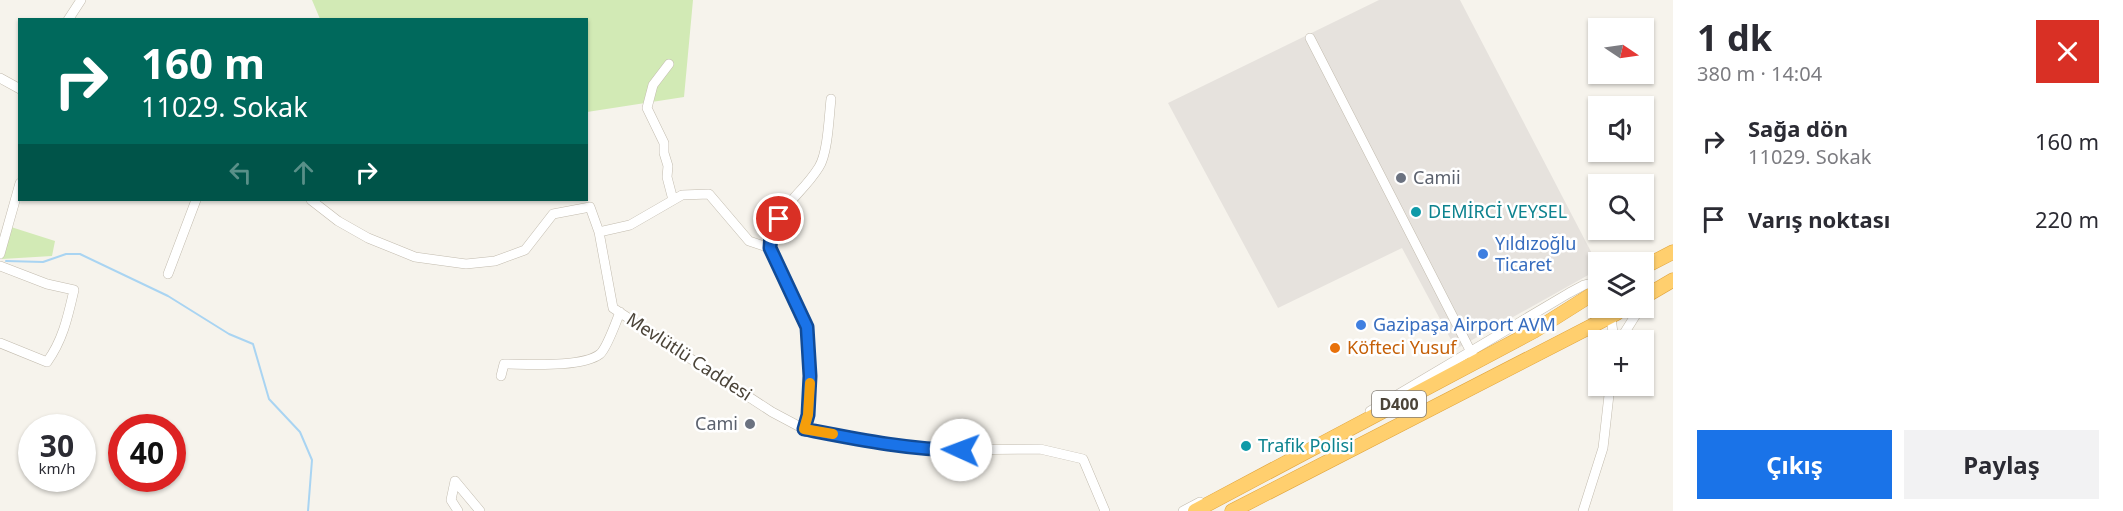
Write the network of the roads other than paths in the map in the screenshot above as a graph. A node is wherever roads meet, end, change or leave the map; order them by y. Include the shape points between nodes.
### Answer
1 (81, 0) edge
2 (71, 18) edge
3 (1310, 38) dead end
4 (669, 64) dead end
5 (0, 78) edge
6 (18, 87) edge
7 (831, 99) dead end
8 (18, 190) edge
9 (673, 200) junction
10 (196, 201) edge
11 (312, 201) edge
12 (598, 232) junction
13 (770, 248) junction
14 (1673, 252) edge
15 (0, 254) edge
16 (1654, 262) edge
17 (0, 266) edge
18 (168, 274) dead end
19 (1673, 280) edge
20 (1588, 284) edge
21 (1654, 292) edge
22 (1588, 297) edge
23 (620, 312) junction
24 (1601, 318) edge
25 (0, 343) edge
26 (1474, 356) junction
27 (501, 376) dead end
28 (1609, 396) edge
29 (804, 429) junction
30 (1336, 434) junction
31 (458, 511) edge
32 (480, 511) edge
33 (1105, 511) edge
34 (1183, 511) edge
35 (1196, 511) edge
36 (1232, 511) edge
37 (1583, 511) edge

1 - 2 street
3 - 26 street
4 - 9 street via 653,85 647,108 664,142
5 - 6 street
7 - 13 street via 820,165 786,204 771,233
8 - 15 street
9 - 12 street via 630,225
9 - 13 street via 682,195 710,194 749,241
10 - 18 street
11 - 12 street, Mevlütlü Caddesi via 368,238 415,257 466,264 495,261 525,250 553,214 590,207
12 - 23 street, Mevlütlü Caddesi via 613,308
13 - 29 street via 807,327 810,376
14 - 16 highway
17 - 25 street via 74,290 57,349 47,362
19 - 21 highway
20 - 26 street
22 - 26 highway, D400 via 1534,331
23 - 27 street via 601,353 588,360 504,364
23 - 29 street, Mevlütlü Caddesi
24 - 36 highway, D400
26 - 30 highway, D400
28 - 37 street via 1603,448
29 - 33 street, Mevlütlü Caddesi via 942,450 1040,449 1083,459
30 - 34 street
30 - 35 highway, D400
31 - 32 street via 451,500 455,481

